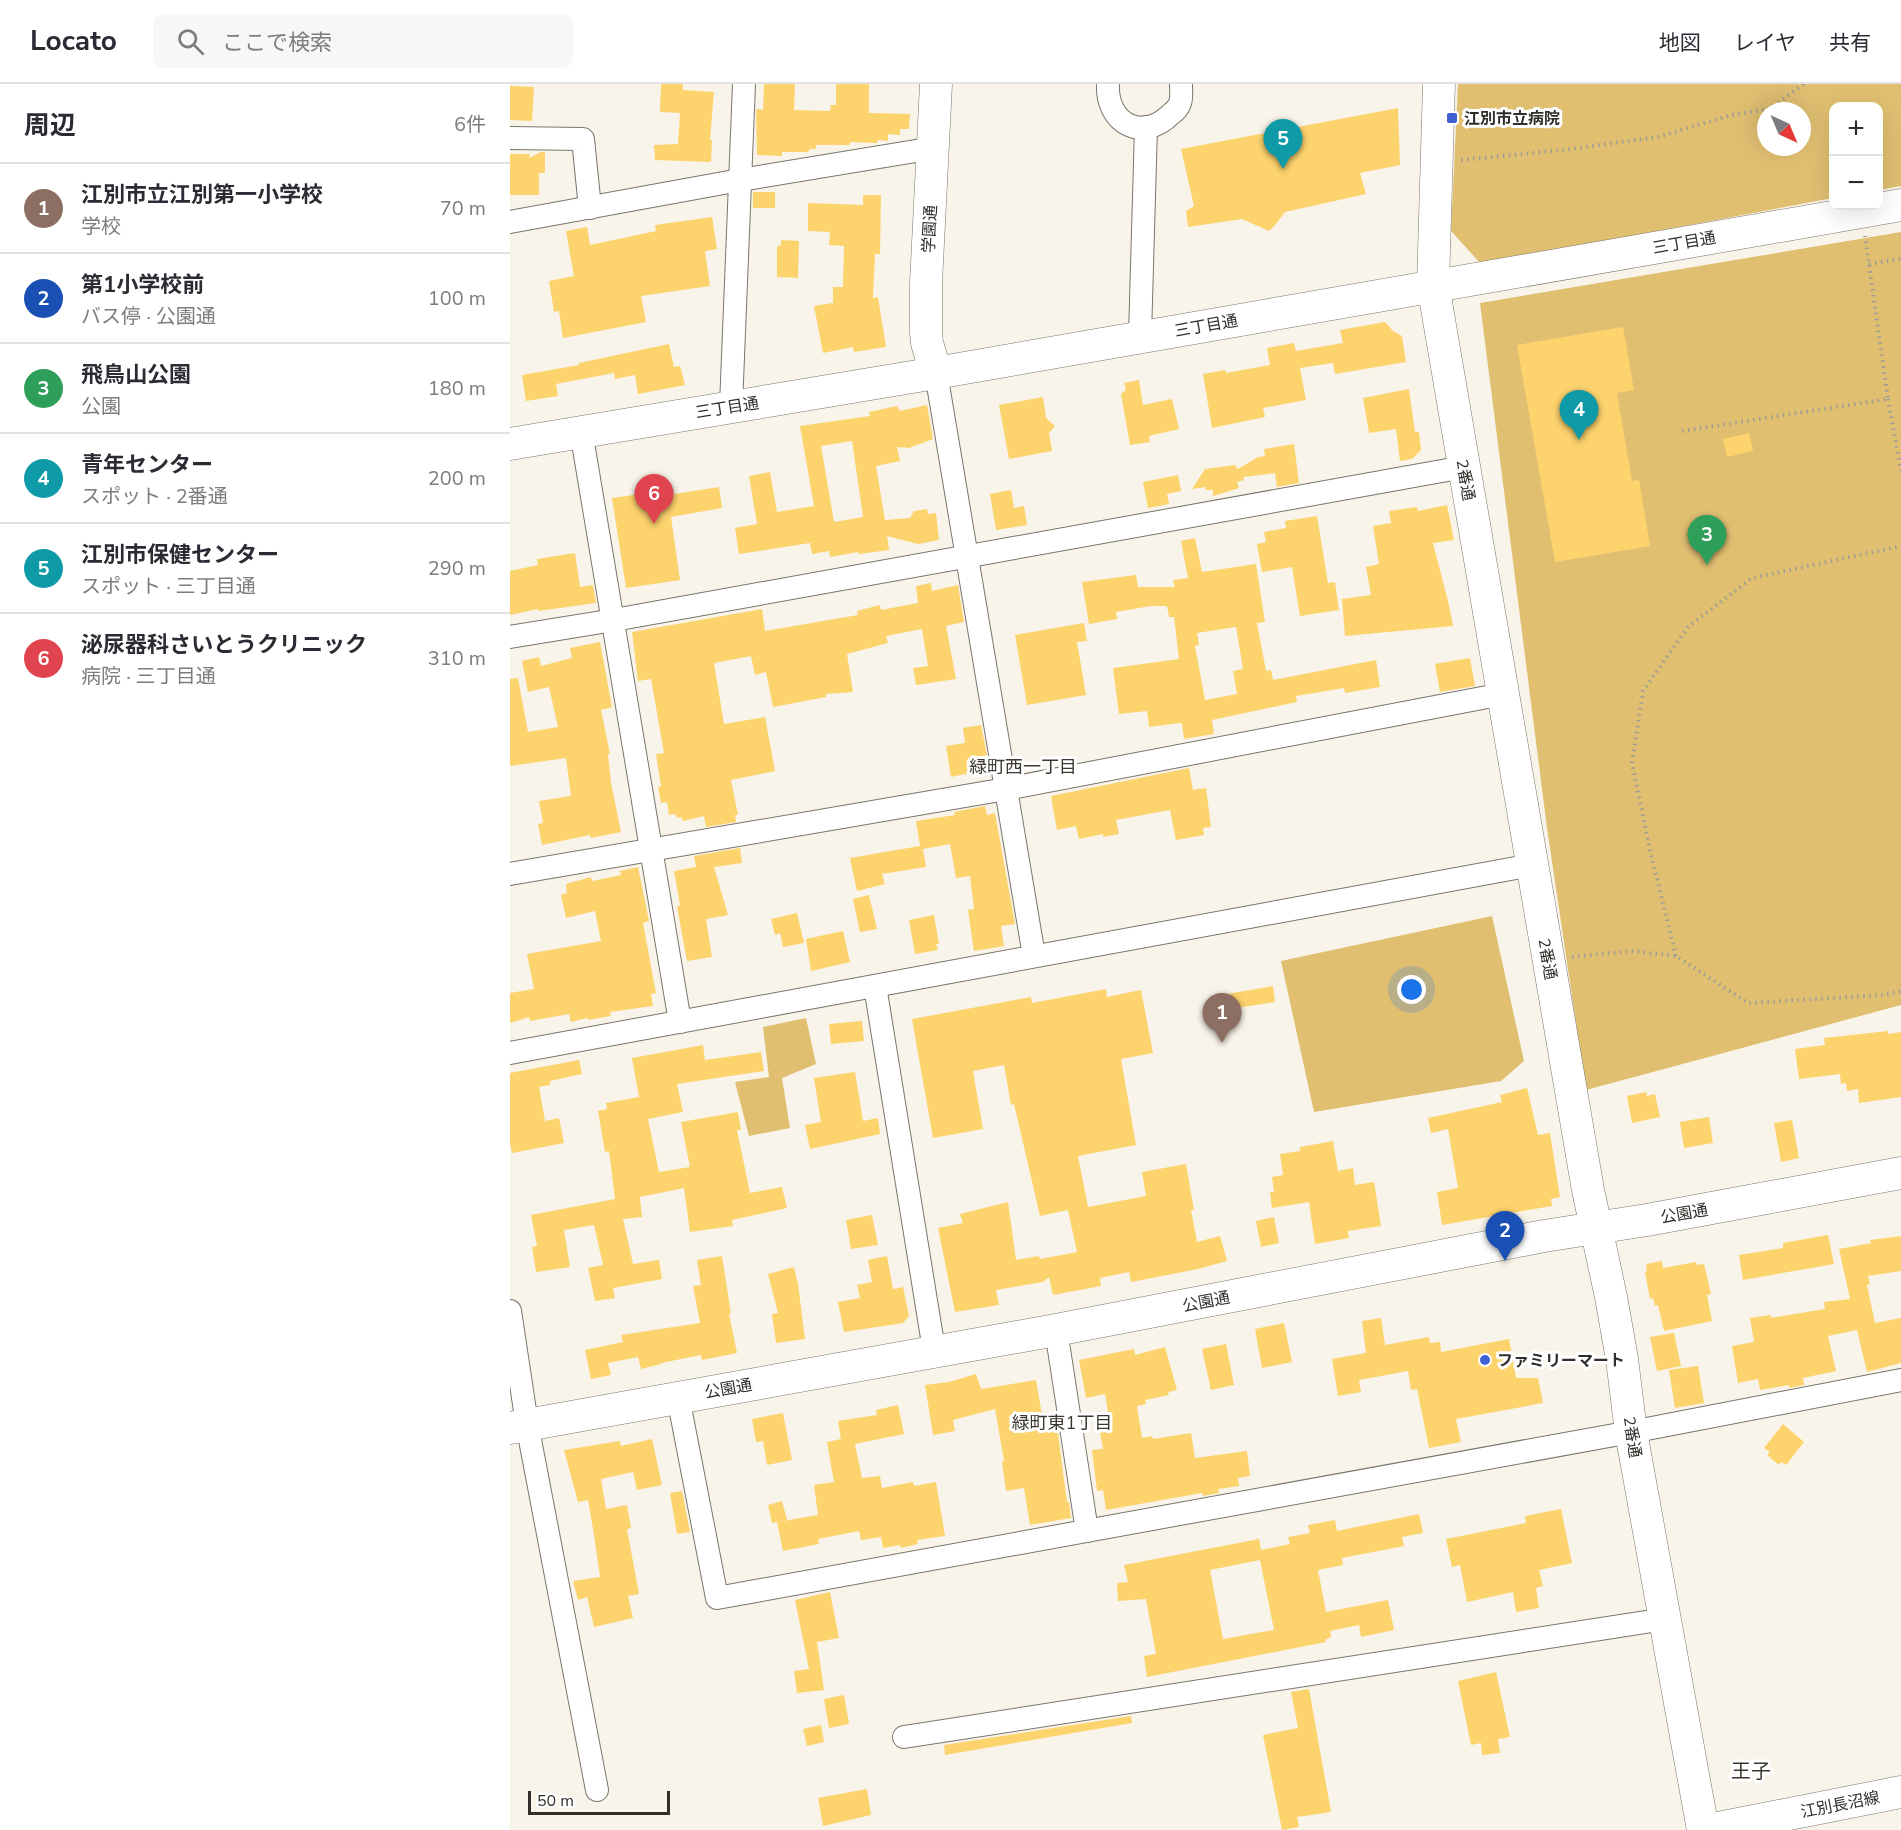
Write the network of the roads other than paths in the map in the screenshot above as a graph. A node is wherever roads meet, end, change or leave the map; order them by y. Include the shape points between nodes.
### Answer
1 (744, 84) edge
2 (936, 84) edge
3 (1108, 84) edge
4 (1181, 84) edge
5 (1439, 84) edge
6 (1146, 127) junction
7 (510, 138) edge
8 (934, 148) junction
9 (740, 180) junction
10 (1901, 205) edge
11 (590, 208) junction
12 (510, 222) edge
13 (1433, 285) junction
14 (1140, 336) junction
15 (936, 373) junction
16 (731, 406) junction
17 (581, 431) junction
18 (510, 444) edge
19 (1464, 467) junction
20 (967, 556) junction
21 (614, 620) junction
22 (510, 637) edge
23 (1503, 694) junction
24 (1006, 789) junction
25 (652, 850) junction
26 (1532, 865) junction
27 (510, 874) edge
28 (1034, 956) junction
29 (875, 986) junction
30 (680, 1022) junction
31 (510, 1053) edge
32 (1901, 1173) edge
33 (1596, 1227) junction
34 (510, 1311) edge
35 (1056, 1330) junction
36 (934, 1350) junction
37 (1901, 1380) edge
38 (678, 1397) junction
39 (519, 1426) edge
40 (1631, 1432) junction
41 (1087, 1531) junction
42 (1665, 1619) junction
43 (904, 1737) dead end
44 (597, 1790) dead end
45 (1901, 1792) edge
46 (1703, 1830) edge
47 (1708, 1830) edge

1 - 9 street
2 - 8 street, 学園通
3 - 6 street via 1110,104 1117,117 1131,127
4 - 6 street via 1181,103 1160,124
5 - 13 street, 2番通
6 - 14 street
7 - 11 street via 583,139
8 - 9 street
8 - 15 street, 学園通 via 926,333
9 - 11 street
9 - 16 street
10 - 13 street, 三丁目通
11 - 12 street
13 - 14 street, 三丁目通
13 - 19 street, 2番通
14 - 15 street, 三丁目通
15 - 16 street, 三丁目通
15 - 20 street
16 - 17 street, 三丁目通
17 - 18 street, 三丁目通
17 - 21 street
19 - 20 street
19 - 23 street, 2番通
20 - 21 street
20 - 24 street
21 - 22 street
21 - 25 street
23 - 24 street
23 - 26 street, 2番通
24 - 25 street
24 - 28 street
25 - 27 street
25 - 30 street
26 - 28 street
26 - 33 street, 2番通
28 - 29 street
29 - 30 street
29 - 36 street
30 - 31 street
32 - 33 street, 公園通
33 - 35 street, 公園通
33 - 40 street, 2番通 via 1622,1359
34 - 39 street
35 - 36 street, 公園通
35 - 41 street
36 - 38 street, 公園通
37 - 40 street
38 - 39 street, 公園通
38 - 41 street via 717,1598
39 - 44 street
40 - 41 street
40 - 42 street, 2番通
42 - 43 street
42 - 46 street, 2番通
45 - 47 street, 江別長沼線

